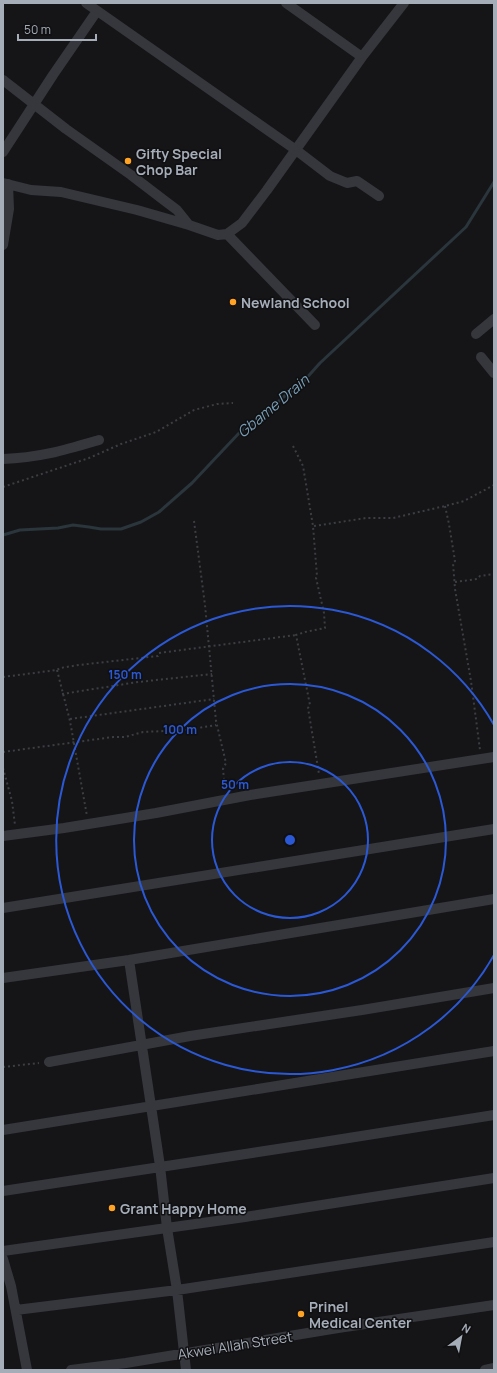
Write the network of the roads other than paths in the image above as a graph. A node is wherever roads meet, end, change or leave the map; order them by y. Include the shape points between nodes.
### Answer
1 (86, 3) edge
2 (286, 3) edge
3 (404, 3) edge
4 (97, 11) junction
5 (362, 57) junction
6 (3, 80) edge
7 (34, 104) junction
8 (296, 150) junction
9 (3, 152) edge
10 (6, 184) edge
11 (379, 196) dead end
12 (189, 225) junction
13 (228, 234) junction
14 (3, 245) edge
15 (494, 319) edge
16 (315, 325) dead end
17 (476, 334) dead end
18 (481, 357) dead end
19 (494, 373) edge
20 (99, 440) dead end
21 (3, 459) edge
22 (494, 756) edge
23 (494, 829) edge
24 (3, 836) edge
25 (494, 899) edge
26 (3, 908) edge
27 (129, 960) junction
28 (3, 978) edge
29 (494, 988) edge
30 (142, 1045) junction
31 (494, 1051) edge
32 (49, 1062) road end
33 (151, 1106) junction
34 (494, 1115) edge
35 (3, 1130) edge
36 (160, 1166) junction
37 (494, 1178) edge
38 (3, 1191) edge
39 (167, 1228) junction
40 (494, 1242) edge
41 (3, 1250) edge
42 (3, 1259) edge
43 (7, 1286) edge
44 (177, 1290) junction
45 (494, 1304) edge
46 (16, 1310) junction
47 (183, 1354) junction
48 (494, 1368) edge
49 (27, 1370) edge
50 (71, 1370) edge
51 (186, 1370) edge
52 (485, 1370) edge

1 - 4 street
2 - 5 street
3 - 5 street
4 - 7 street
4 - 8 street
5 - 8 street
6 - 7 street
7 - 9 street
7 - 12 street via 165,200
8 - 11 street via 330,176 347,183 357,181
8 - 13 street via 242,223
10 - 12 street via 30,190 61,192
10 - 14 street via 9,209
12 - 13 street via 218,235
13 - 16 street
15 - 17 street
18 - 19 street
20 - 21 street via 53,454
22 - 24 street
23 - 26 street
25 - 27 street
27 - 28 street
27 - 30 street
29 - 30 street
30 - 32 street
30 - 33 street
31 - 33 street
33 - 35 street
33 - 36 street
34 - 36 street
36 - 38 street
36 - 39 street
37 - 39 street
39 - 41 street
39 - 44 street
40 - 44 street
42 - 43 street
43 - 46 street
44 - 46 street
44 - 47 street
45 - 47 street, Akwei Allah Street
46 - 49 street
47 - 50 street, Akwei Allah Street
47 - 51 street
48 - 52 street

